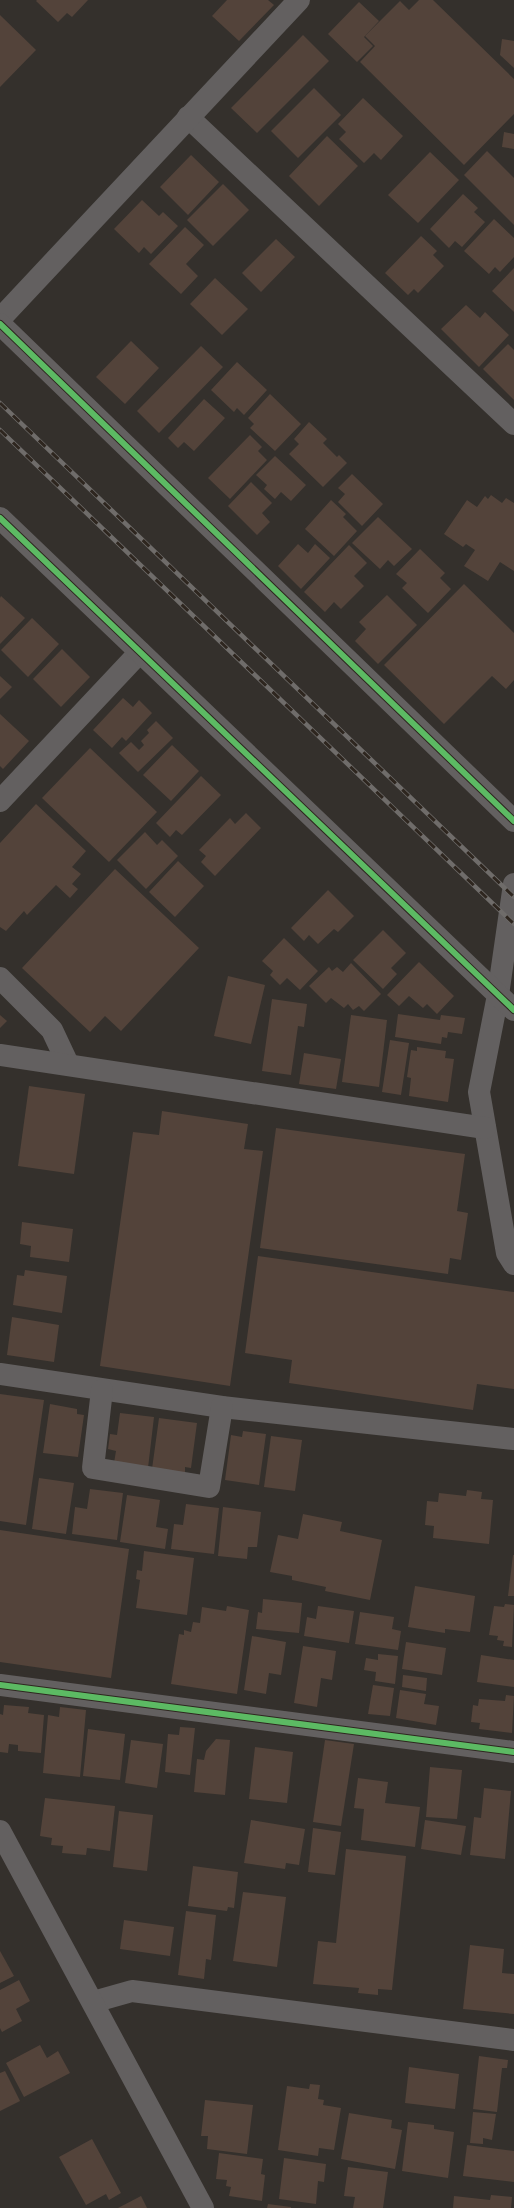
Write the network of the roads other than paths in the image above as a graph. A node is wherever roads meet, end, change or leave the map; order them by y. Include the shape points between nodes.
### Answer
1 (299, 0) edge
2 (188, 117) junction
3 (0, 320) edge
4 (0, 324) edge
5 (514, 424) edge
6 (0, 518) edge
7 (140, 652) junction
8 (0, 801) edge
9 (514, 821) edge
10 (514, 884) edge
11 (0, 978) edge
12 (498, 995) junction
13 (514, 1010) edge
14 (0, 1055) edge
15 (68, 1064) junction
16 (485, 1128) junction
17 (514, 1264) edge
18 (0, 1374) edge
19 (102, 1390) junction
20 (222, 1407) junction
21 (514, 1439) edge
22 (0, 1685) edge
23 (514, 1752) edge
24 (0, 1831) edge
25 (93, 2002) junction
26 (514, 2040) edge
27 (203, 2208) edge

1 - 2 street
2 - 3 street
2 - 5 street
4 - 9 street
6 - 7 street
7 - 8 street
7 - 12 street
10 - 12 street
11 - 15 street via 52,1030
12 - 13 street
12 - 16 street via 479,1092
14 - 15 street
15 - 16 street
16 - 17 street via 507,1253
18 - 19 street
19 - 20 street
19 - 20 street via 93,1468 210,1487
20 - 21 street
22 - 23 street
24 - 25 street
25 - 26 street via 132,1992
25 - 27 street

